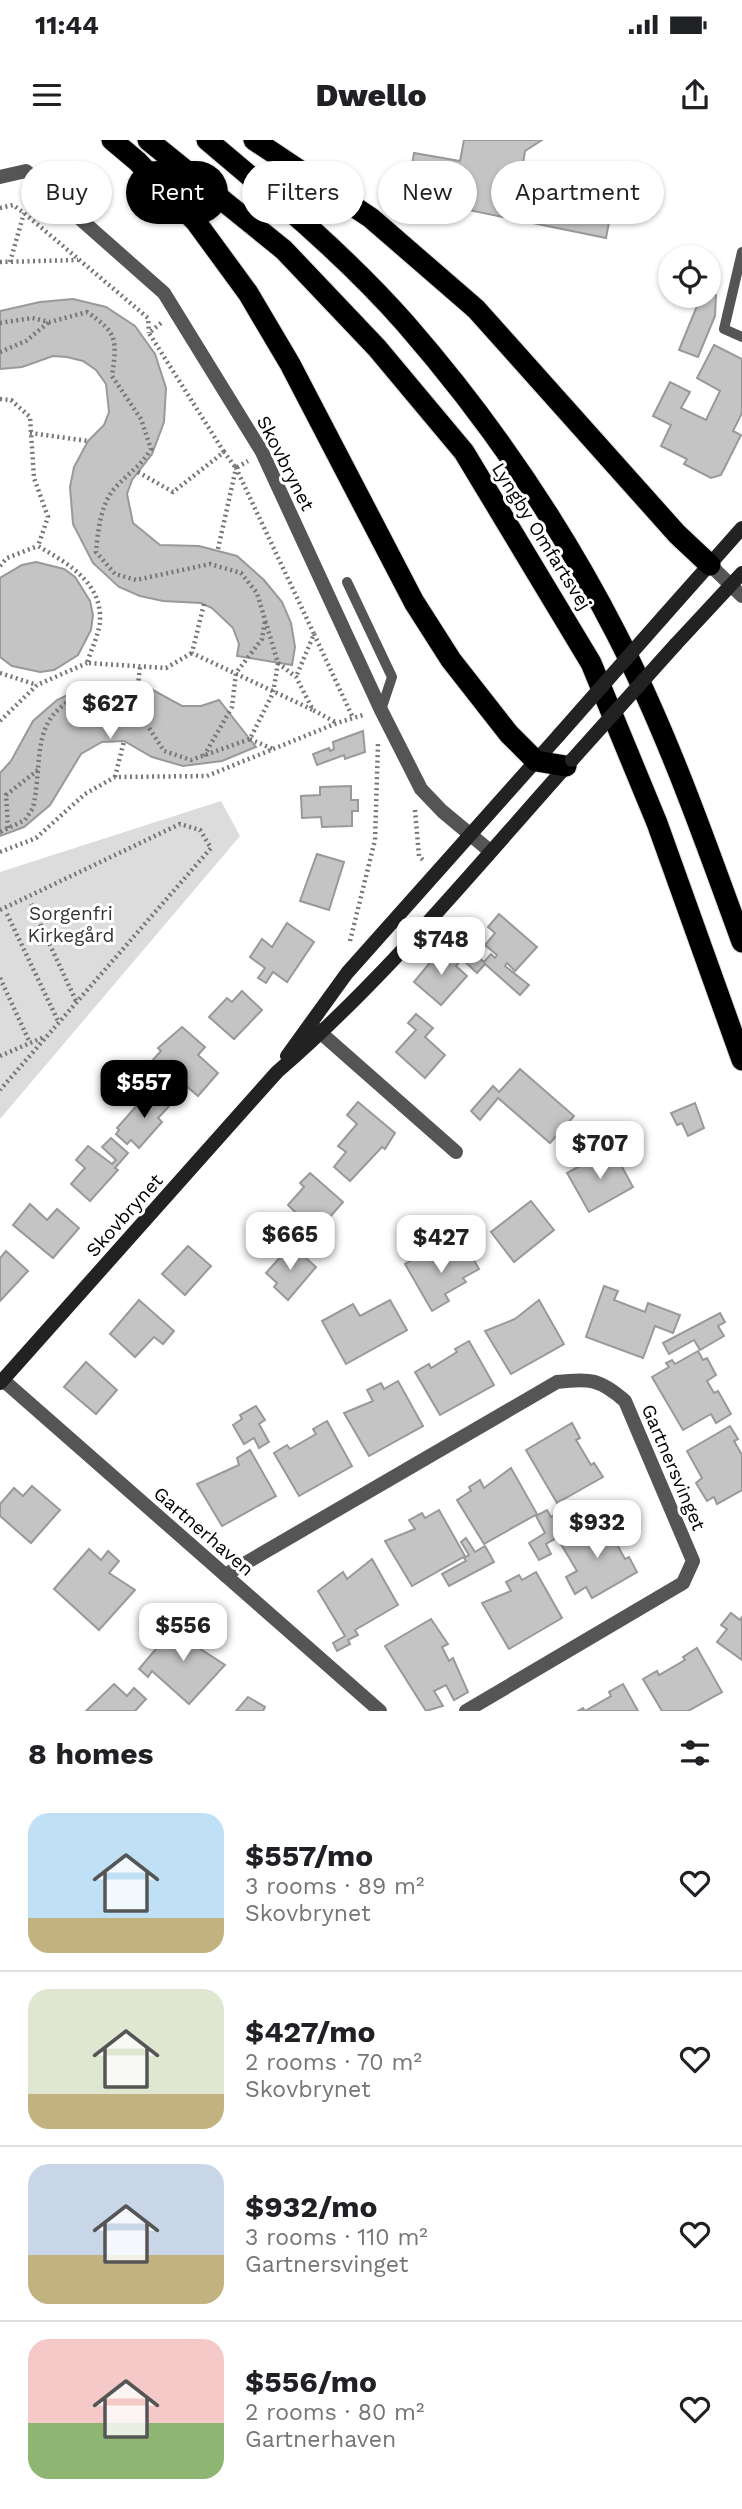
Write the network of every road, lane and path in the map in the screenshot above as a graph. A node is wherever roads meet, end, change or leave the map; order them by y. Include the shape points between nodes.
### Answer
1 (112, 140) edge
2 (148, 140) edge
3 (207, 140) edge
4 (254, 140) edge
5 (0, 177) edge
6 (0, 208) edge
7 (21, 211) edge
8 (21, 224) edge
9 (37, 224) edge
10 (742, 252) edge
11 (79, 260) junction
12 (0, 262) edge
13 (10, 262) junction
14 (175, 310) junction
15 (50, 322) junction
16 (0, 323) edge
17 (149, 333) junction
18 (742, 337) edge
19 (0, 352) edge
20 (0, 399) edge
21 (30, 433) junction
22 (88, 441) dead end
23 (224, 452) junction
24 (236, 468) junction
25 (138, 472) dead end
26 (742, 528) edge
27 (38, 546) junction
28 (218, 549) dead end
29 (710, 565) junction
30 (0, 566) edge
31 (742, 573) edge
32 (347, 582) dead end
33 (737, 591) edge
34 (204, 604) dead end
35 (265, 620) junction
36 (314, 634) junction
37 (192, 653) junction
38 (87, 663) junction
39 (278, 663) junction
40 (140, 666) junction
41 (0, 673) edge
42 (236, 673) junction
43 (296, 677) junction
44 (37, 685) junction
45 (138, 687) dead end
46 (273, 693) junction
47 (313, 710) junction
48 (381, 710) junction
49 (353, 718) junction
50 (0, 721) edge
51 (337, 723) junction
52 (391, 729) junction
53 (250, 739) junction
54 (124, 741) dead end
55 (275, 750) junction
56 (204, 757) junction
57 (536, 761) junction
58 (569, 763) junction
59 (38, 770) junction
60 (115, 777) junction
61 (421, 789) junction
62 (8, 828) junction
63 (0, 832) edge
64 (471, 834) junction
65 (490, 850) junction
66 (0, 852) edge
67 (436, 873) junction
68 (31, 904) dead end
69 (0, 910) edge
70 (7, 914) dead end
71 (742, 942) edge
72 (347, 973) junction
73 (0, 978) edge
74 (76, 1001) junction
75 (58, 1021) junction
76 (309, 1023) junction
77 (321, 1034) junction
78 (46, 1036) junction
79 (30, 1043) junction
80 (0, 1056) edge
81 (742, 1060) edge
82 (277, 1072) junction
83 (0, 1090) edge
84 (456, 1152) dead end
85 (1, 1381) edge
86 (225, 1575) junction
87 (380, 1711) edge
88 (466, 1711) edge

1 - 57 highway via 196,222 248,293 414,602 476,692
2 - 81 highway, Lyngby Omfartsvej via 284,250 377,348 464,452 591,663 657,823
3 - 71 highway, Lyngby Omfartsvej via 306,223 394,312 491,429 553,522 616,633 694,808
4 - 29 highway via 371,218 476,309
5 - 14 street, Skovbrynet via 26,171 164,293
6 - 7 path via 13,205
8 - 13 path
9 - 11 path
10 - 18 lane via 724,329
11 - 13 path
11 - 17 path via 148,318
12 - 13 path
14 - 17 path
14 - 48 street, Skovbrynet via 262,452
15 - 16 path via 32,318
15 - 19 path via 26,341
15 - 35 path via 87,313 110,328 116,345 112,376 141,419 151,449 142,464 112,491 99,523 96,552 115,574 136,580 210,564 241,573 257,593
17 - 23 path
20 - 21 path via 11,400 30,417
21 - 22 path
21 - 27 path via 34,478 48,517
23 - 24 path
23 - 25 path via 173,492
24 - 28 path
24 - 36 path
26 - 29 street, Skovbrynet
27 - 30 path via 7,558
27 - 38 path via 77,568 93,590 100,621
29 - 33 street
29 - 57 street, Skovbrynet, bridge
31 - 33 street, Skovbrynet
32 - 48 lane via 392,677
33 - 58 street, Skovbrynet, bridge via 676,644
34 - 37 path
35 - 39 path
35 - 42 path via 262,639
36 - 43 path
36 - 49 path
37 - 40 path via 166,668
37 - 42 path
38 - 40 path
38 - 44 path
39 - 43 path
39 - 46 path
40 - 45 path
41 - 44 path
42 - 46 path
42 - 56 path via 232,707
43 - 47 path
44 - 50 path
46 - 47 path
46 - 53 path
47 - 51 path
48 - 49 path
48 - 52 street, Skovbrynet
49 - 51 path
51 - 55 path
52 - 61 street, Skovbrynet
52 - 72 path via 375,746 375,840 352,926
53 - 55 path
53 - 56 path
54 - 60 path
55 - 60 path via 207,776
56 - 59 path via 191,760 164,751 136,696 119,689 92,691 62,703 47,720
57 - 58 highway
57 - 64 street, Skovbrynet
58 - 65 street, Skovbrynet
59 - 62 path via 33,808 24,820
59 - 62 path via 6,795
60 - 66 path via 85,794 36,838
61 - 64 street, Skovbrynet
61 - 67 path via 414,811 417,847 419,856
62 - 63 path
64 - 65 street, Skovbrynet
64 - 67 street, Skovbrynet
65 - 77 street, Skovbrynet via 396,959
67 - 72 street, Skovbrynet
68 - 74 path
69 - 74 path via 180,824 200,830 211,848
70 - 75 path
72 - 76 street, Skovbrynet
73 - 79 path
74 - 75 path
75 - 78 path
76 - 77 street
76 - 82 street, Skovbrynet
77 - 82 street, Skovbrynet
77 - 84 street
78 - 79 path
78 - 83 path
79 - 80 path
82 - 85 street, Skovbrynet
85 - 86 street, Gartnerhaven
86 - 87 street, Gartnerhaven
86 - 88 street, Gartnersvinget via 557,1382 584,1379 605,1384 625,1401 693,1561 683,1583

